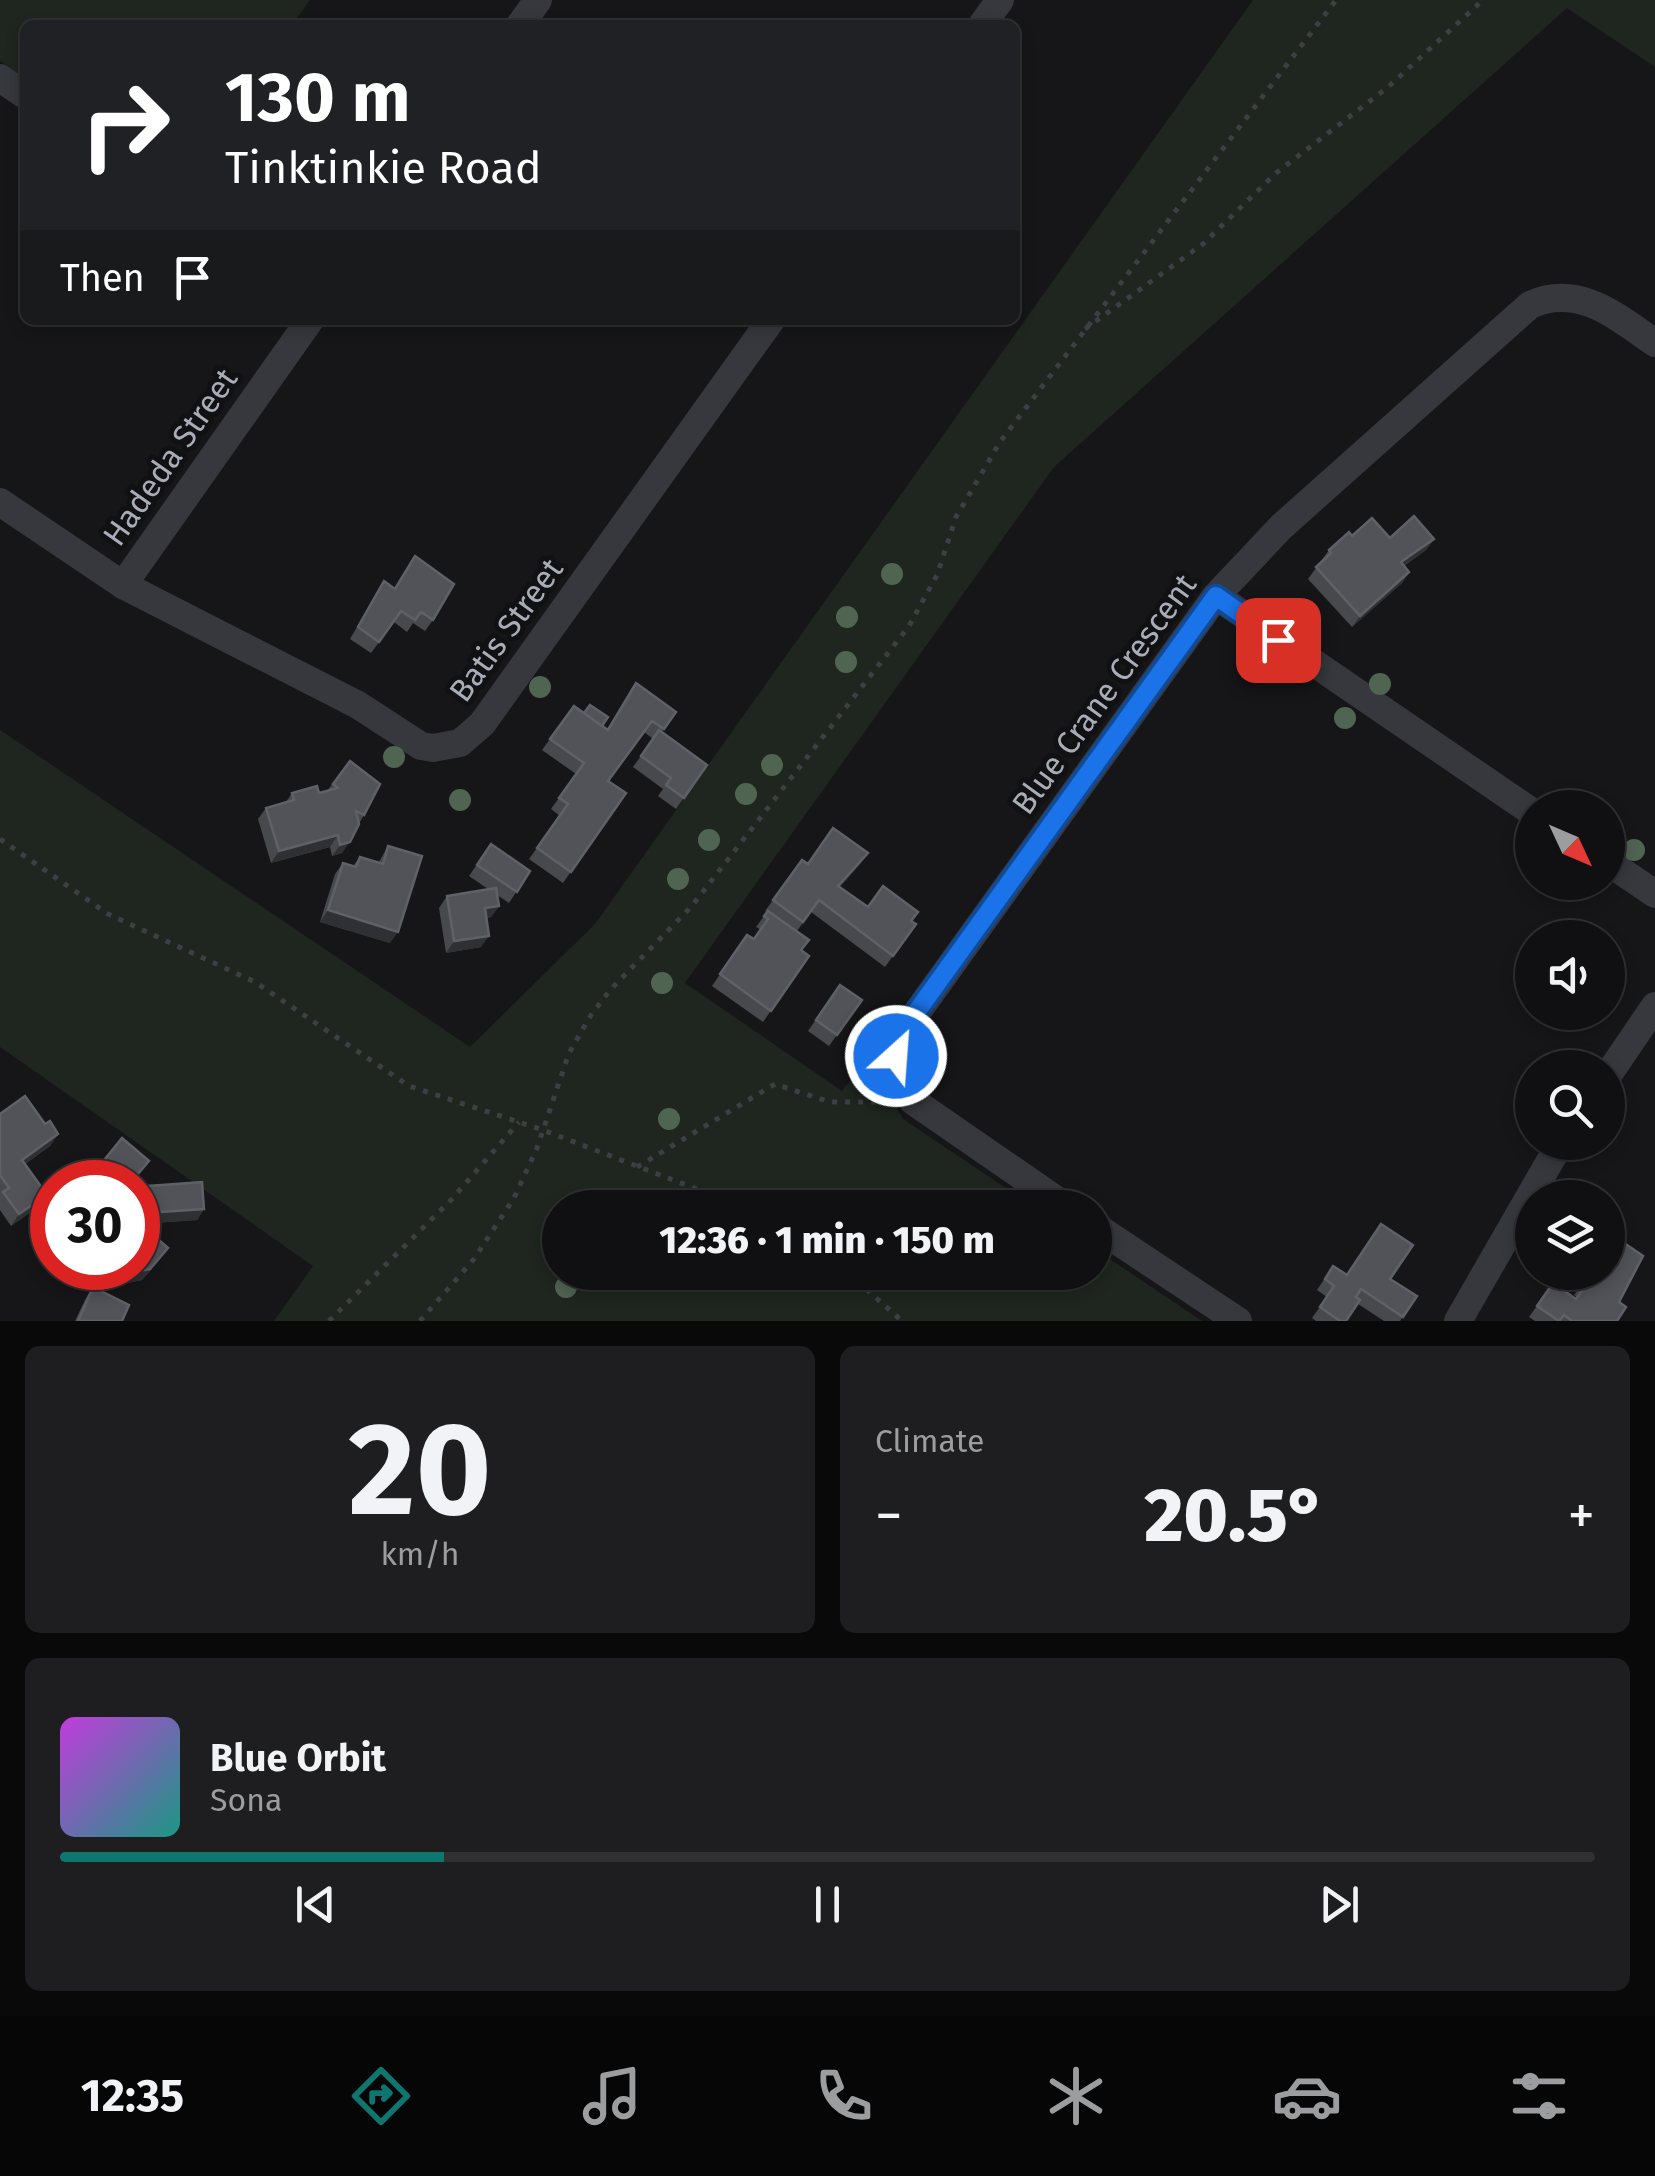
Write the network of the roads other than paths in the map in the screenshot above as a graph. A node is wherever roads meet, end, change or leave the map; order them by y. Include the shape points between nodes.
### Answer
1 (306, 325) edge
2 (767, 325) edge
3 (1655, 343) edge
4 (0, 502) edge
5 (123, 585) junction
6 (1216, 596) junction
7 (1515, 800) edge
8 (1625, 874) edge
9 (1655, 894) edge
10 (1655, 1006) edge
11 (1625, 1050) edge
12 (1551, 1160) edge
13 (1042, 1190) edge
14 (1112, 1237) edge
15 (1238, 1321) edge
16 (1458, 1321) edge

1 - 5 street, Hadeda Street
2 - 5 street, Batis Street via 482,724 460,743 421,746 358,705
3 - 6 street, Blue Crane Crescent via 1584,298 1563,295 1530,305 1281,527
4 - 5 street, Batis Street
6 - 7 street
6 - 13 street, Blue Crane Crescent via 912,1018 896,1056 913,1101
8 - 9 street
10 - 11 street
12 - 16 street
14 - 15 street

